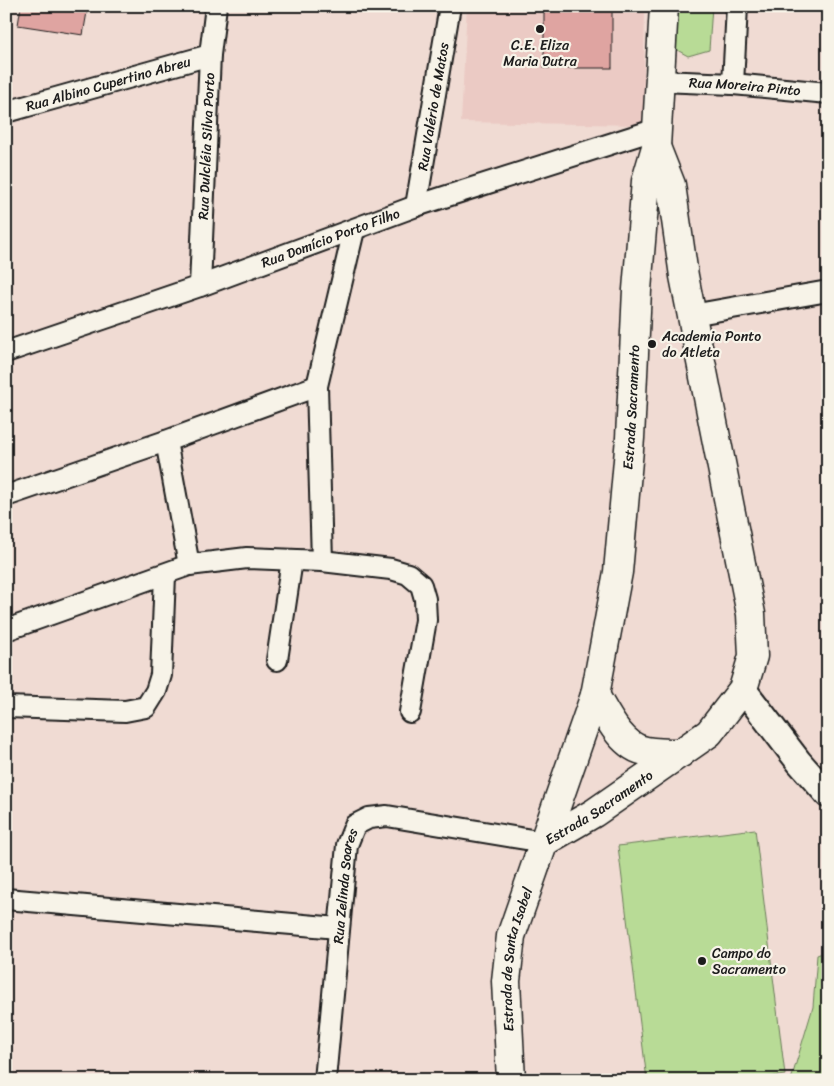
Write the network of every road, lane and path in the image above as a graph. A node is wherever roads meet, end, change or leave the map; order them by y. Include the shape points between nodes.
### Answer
1 (216, 6) edge
2 (450, 6) edge
3 (664, 6) edge
4 (736, 6) edge
5 (210, 55) junction
6 (661, 81) junction
7 (733, 84) junction
8 (828, 94) edge
9 (6, 112) edge
10 (656, 138) junction
11 (416, 206) junction
12 (354, 230) junction
13 (200, 286) junction
14 (828, 291) edge
15 (692, 315) junction
16 (6, 352) edge
17 (317, 386) junction
18 (166, 442) junction
19 (6, 496) edge
20 (292, 560) junction
21 (322, 560) junction
22 (189, 565) junction
23 (165, 575) junction
24 (6, 630) edge
25 (277, 660) dead end
26 (743, 689) junction
27 (595, 695) junction
28 (6, 707) edge
29 (410, 712) dead end
30 (681, 753) junction
31 (828, 795) edge
32 (544, 842) junction
33 (6, 900) edge
34 (338, 928) junction
35 (325, 1080) edge
36 (511, 1080) edge

1 - 5 street, Rua Dulcléia Silva Porto
2 - 11 street, Rua Valério de Matos
3 - 6 main road, Estrada Sacramento
4 - 7 street
5 - 9 street, Rua Albino Cupertino Abreu
5 - 13 street, Rua Dulcléia Silva Porto
6 - 7 street, Rua Moreira Pinto
6 - 10 main road, Estrada Sacramento
7 - 8 street, Rua Moreira Pinto
10 - 11 street, Rua Domício Porto Filho
10 - 15 main road, Estrada Sacramento via 671,185
10 - 27 main road, Estrada Sacramento via 646,181 618,572
11 - 12 street, Rua Domício Porto Filho
12 - 13 street, Rua Domício Porto Filho
12 - 17 street
13 - 16 street, Rua Domício Porto Filho
14 - 15 street
15 - 26 main road, Estrada Sacramento via 751,614 754,656
17 - 18 street
17 - 21 street
18 - 19 street
18 - 22 street
20 - 21 street
20 - 22 street via 247,558
20 - 25 street
21 - 29 street via 391,569 408,574 421,585 426,620
22 - 23 street
23 - 24 street
23 - 28 street via 161,676 146,707 125,711
26 - 30 main road, Estrada Sacramento via 710,733
26 - 31 street
27 - 30 main road via 613,725 635,748
27 - 32 main road, Estrada Sacramento
30 - 32 main road, Estrada Sacramento via 594,813
32 - 34 street, Rua Zelinda Soares via 387,816 369,818 355,825 347,845
32 - 36 main road, Estrada de Santa Isabel via 511,936 506,981
33 - 34 street
34 - 35 street, Rua Zelinda Soares

